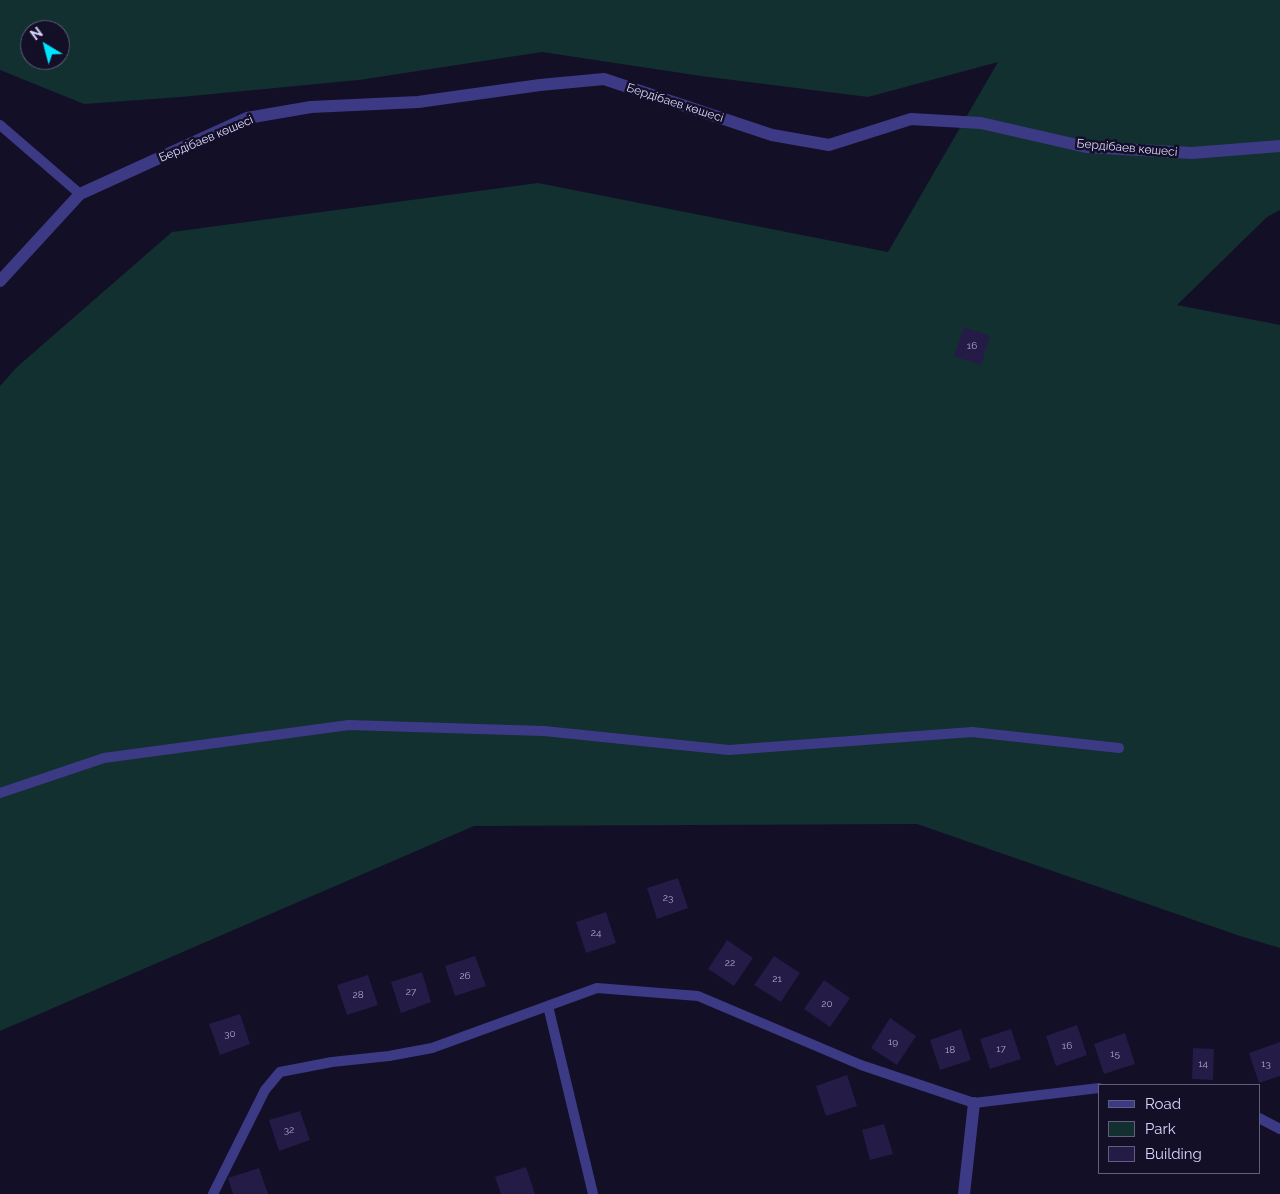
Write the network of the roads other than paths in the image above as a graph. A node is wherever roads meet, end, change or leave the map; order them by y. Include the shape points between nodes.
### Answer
1 (0, 125) edge
2 (1280, 146) edge
3 (80, 194) junction
4 (0, 281) edge
5 (1119, 748) dead end
6 (0, 793) edge
7 (548, 1006) junction
8 (1098, 1088) edge
9 (974, 1103) junction
10 (1260, 1119) edge
11 (1280, 1129) edge
12 (213, 1194) edge
13 (594, 1194) edge
14 (964, 1194) edge

1 - 3 lane
2 - 3 street, Бердібаев көшесі via 1192,153 1086,147 981,123 911,119 829,145 772,135 604,79 418,102 311,107 247,118
3 - 4 street
5 - 6 lane via 972,732 729,750 544,731 349,725 104,758
7 - 9 lane via 597,988 698,996 861,1065
7 - 12 lane via 432,1048 280,1072 265,1090
7 - 13 lane
8 - 9 lane
9 - 14 street
10 - 11 lane

